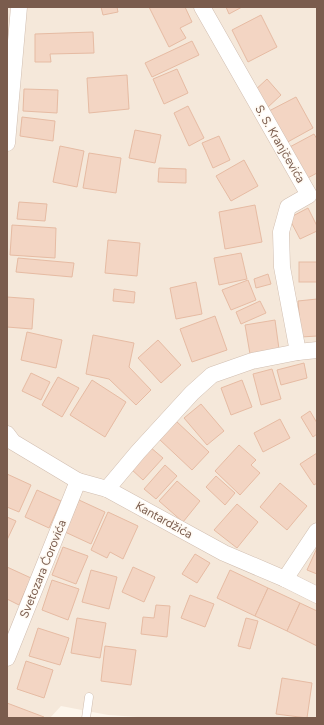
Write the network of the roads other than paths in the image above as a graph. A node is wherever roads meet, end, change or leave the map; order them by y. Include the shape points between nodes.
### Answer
1 (19, 7) edge
2 (202, 7) edge
3 (7, 143) edge
4 (313, 192) edge
5 (317, 350) edge
6 (298, 352) junction
7 (10, 438) edge
8 (78, 481) junction
9 (107, 489) junction
10 (317, 531) edge
11 (285, 579) junction
12 (317, 595) edge
13 (7, 658) edge
14 (89, 697) dead end
15 (86, 718) edge

1 - 3 street
2 - 4 street, S. S. Kranjčevića
4 - 6 street, S. S. Kranjčevića via 288,208 281,232 282,267
5 - 6 street
6 - 9 street via 252,361 212,375 192,393
7 - 8 street, Kantardžića
8 - 9 street, Kantardžića
8 - 13 street, Svetozara Ćorovića
9 - 11 street, Kantardžića via 224,553
10 - 11 street
11 - 12 street, Kantardžića
14 - 15 lane

